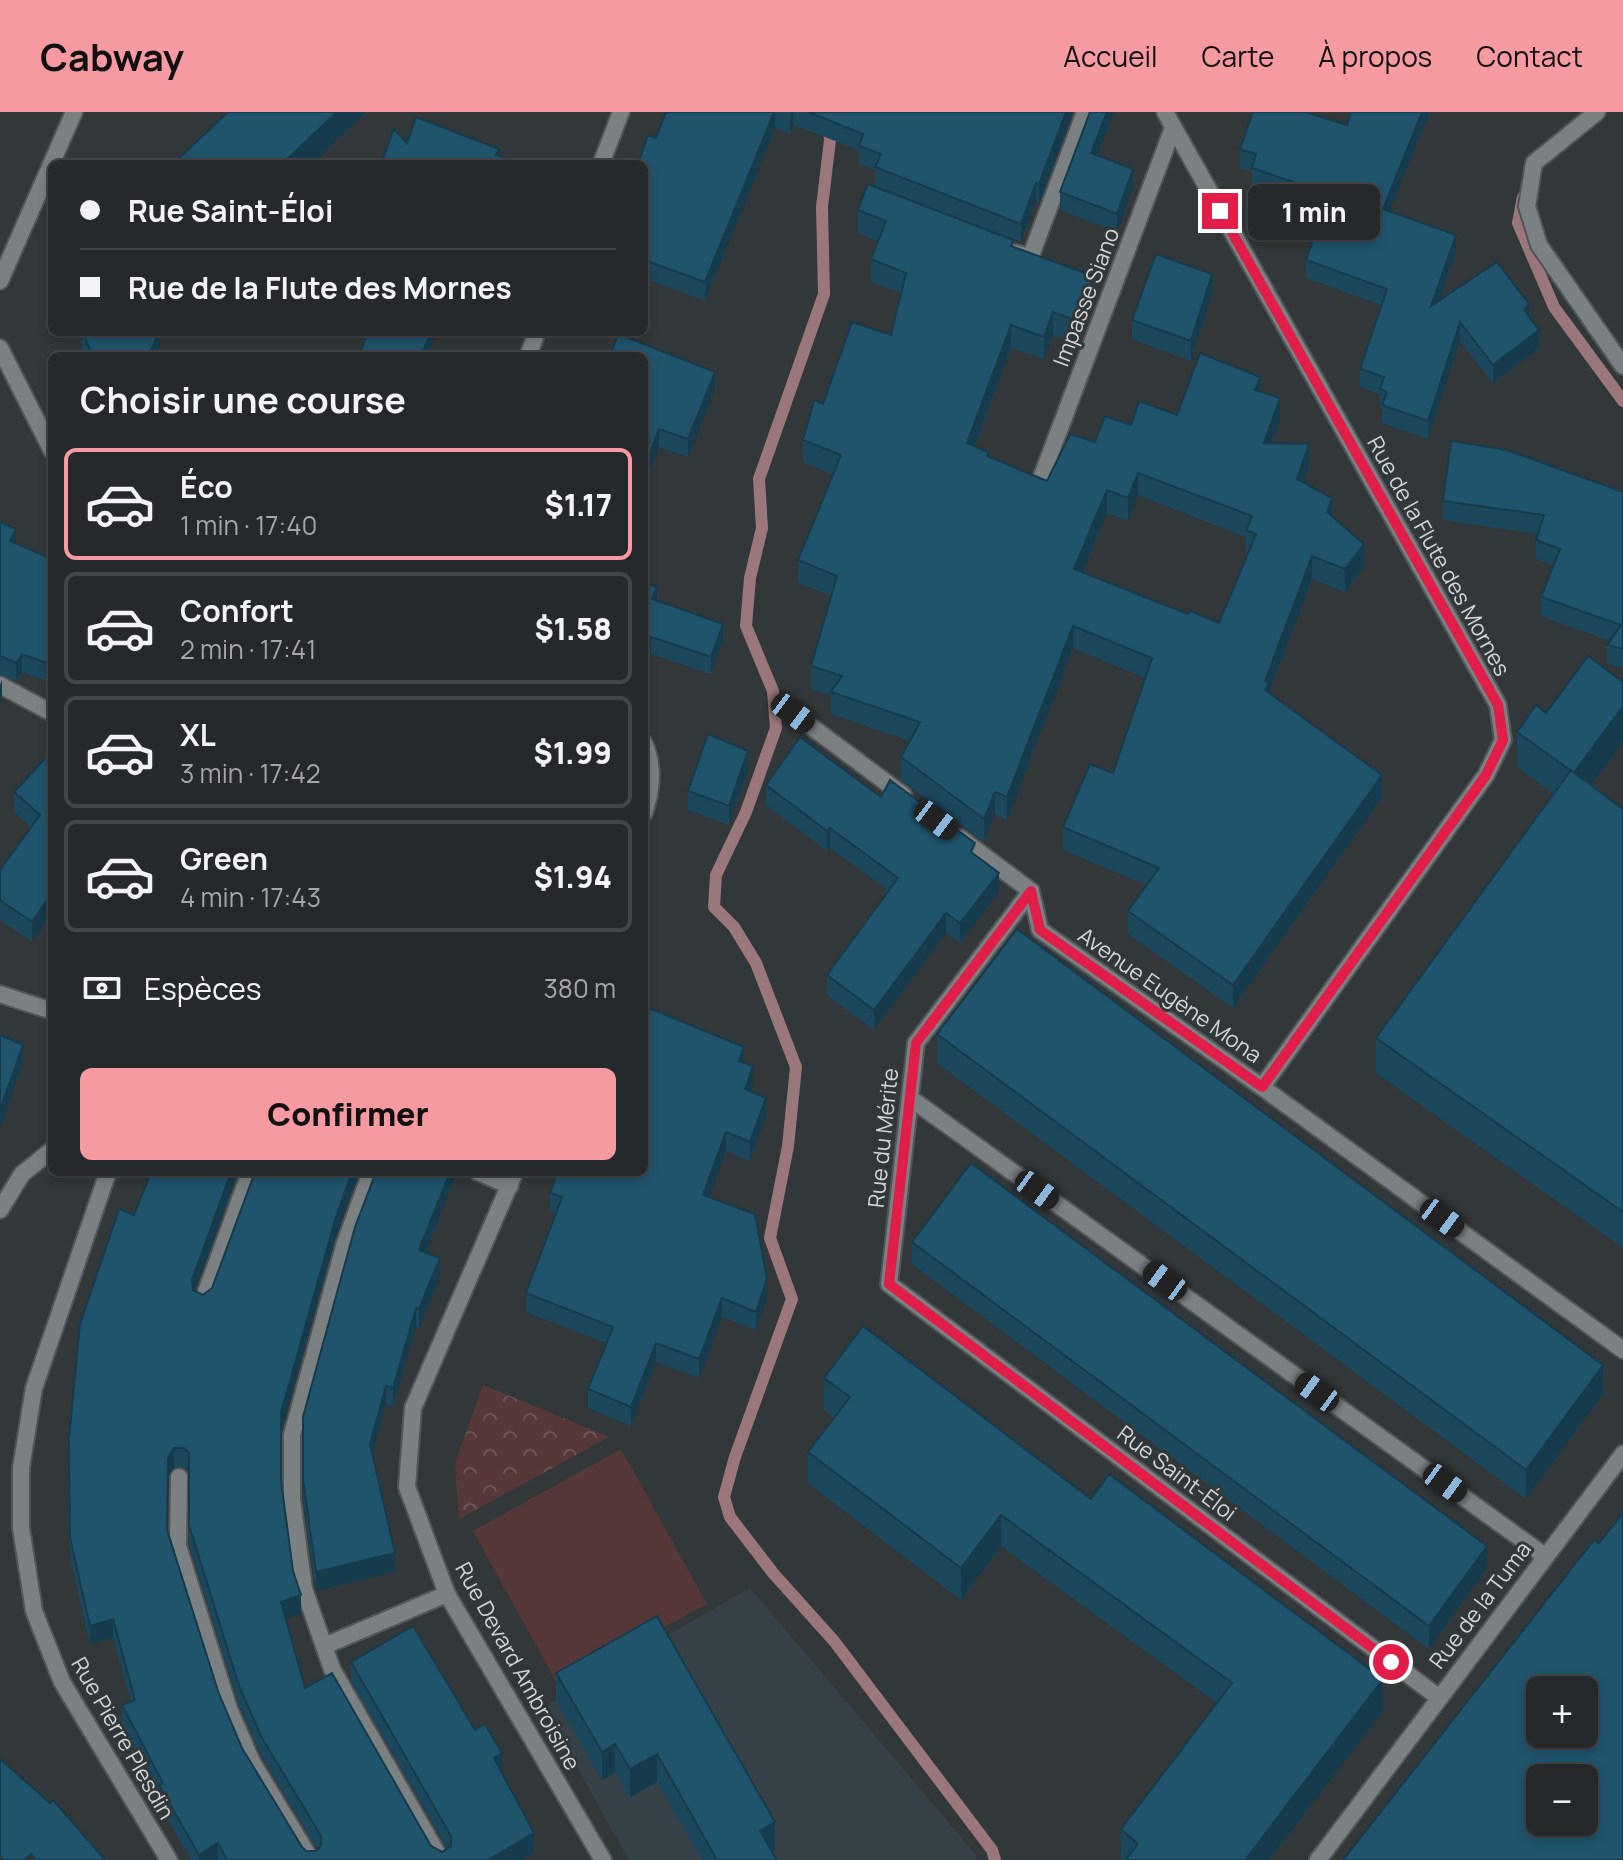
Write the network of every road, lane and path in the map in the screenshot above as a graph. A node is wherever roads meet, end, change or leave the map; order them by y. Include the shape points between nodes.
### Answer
1 (74, 112) edge
2 (621, 112) edge
3 (1085, 112) edge
4 (1165, 112) edge
5 (1597, 112) edge
6 (1173, 128) junction
7 (53, 160) edge
8 (603, 160) edge
9 (48, 171) edge
10 (1002, 247) edge
11 (0, 281) edge
12 (0, 348) edge
13 (1623, 366) edge
14 (48, 443) edge
15 (1040, 481) edge
16 (0, 685) edge
17 (48, 711) edge
18 (793, 713) dead end
19 (648, 753) edge
20 (648, 802) edge
21 (918, 807) edge
22 (943, 825) edge
23 (1031, 891) junction
24 (0, 994) edge
25 (48, 1010) edge
26 (1262, 1087) junction
27 (910, 1098) junction
28 (48, 1153) edge
29 (107, 1176) edge
30 (249, 1176) edge
31 (370, 1176) edge
32 (512, 1179) edge
33 (0, 1210) edge
34 (889, 1284) joint
35 (202, 1303) edge
36 (1623, 1350) edge
37 (1623, 1454) edge
38 (179, 1477) dead end
39 (1545, 1556) junction
40 (447, 1594) junction
41 (324, 1646) junction
42 (1438, 1697) junction
43 (169, 1860) edge
44 (311, 1860) edge
45 (441, 1860) edge
46 (603, 1860) edge
47 (1318, 1860) edge

1 - 7 street
2 - 8 street
3 - 10 street via 1030,258
4 - 6 street, Rue de la Flute des Mornes
5 - 13 street via 1534,163 1527,206 1539,245
6 - 15 street, Impasse Siano
6 - 26 street, Rue de la Flute des Mornes via 1498,705 1503,740 1486,775
9 - 11 street
12 - 14 street
16 - 17 street
18 - 21 street
19 - 20 street
22 - 23 street
23 - 26 street, Avenue Eugène Mona via 1040,930
23 - 27 street, Rue du Mérite via 916,1043
24 - 25 street
26 - 36 street, Avenue Eugène Mona
27 - 34 street, Rue du Mérite
27 - 39 street
28 - 33 street via 22,1174
29 - 43 street, Rue Pierre Plesdin via 34,1388 21,1468 21,1528 34,1611 62,1682
30 - 35 street
31 - 41 street via 345,1243 292,1435 292,1499 304,1589
32 - 40 street, Rue Devard Ambroisine via 413,1408 407,1487
34 - 42 street, Rue Saint-Éloi
37 - 39 street, Rue de la Tuma
38 - 44 street via 178,1546 229,1709 252,1762
39 - 42 street, Rue de la Tuma
40 - 41 street
40 - 46 street, Rue Devard Ambroisine
41 - 45 street via 332,1669
42 - 47 street, Rue de la Tuma

